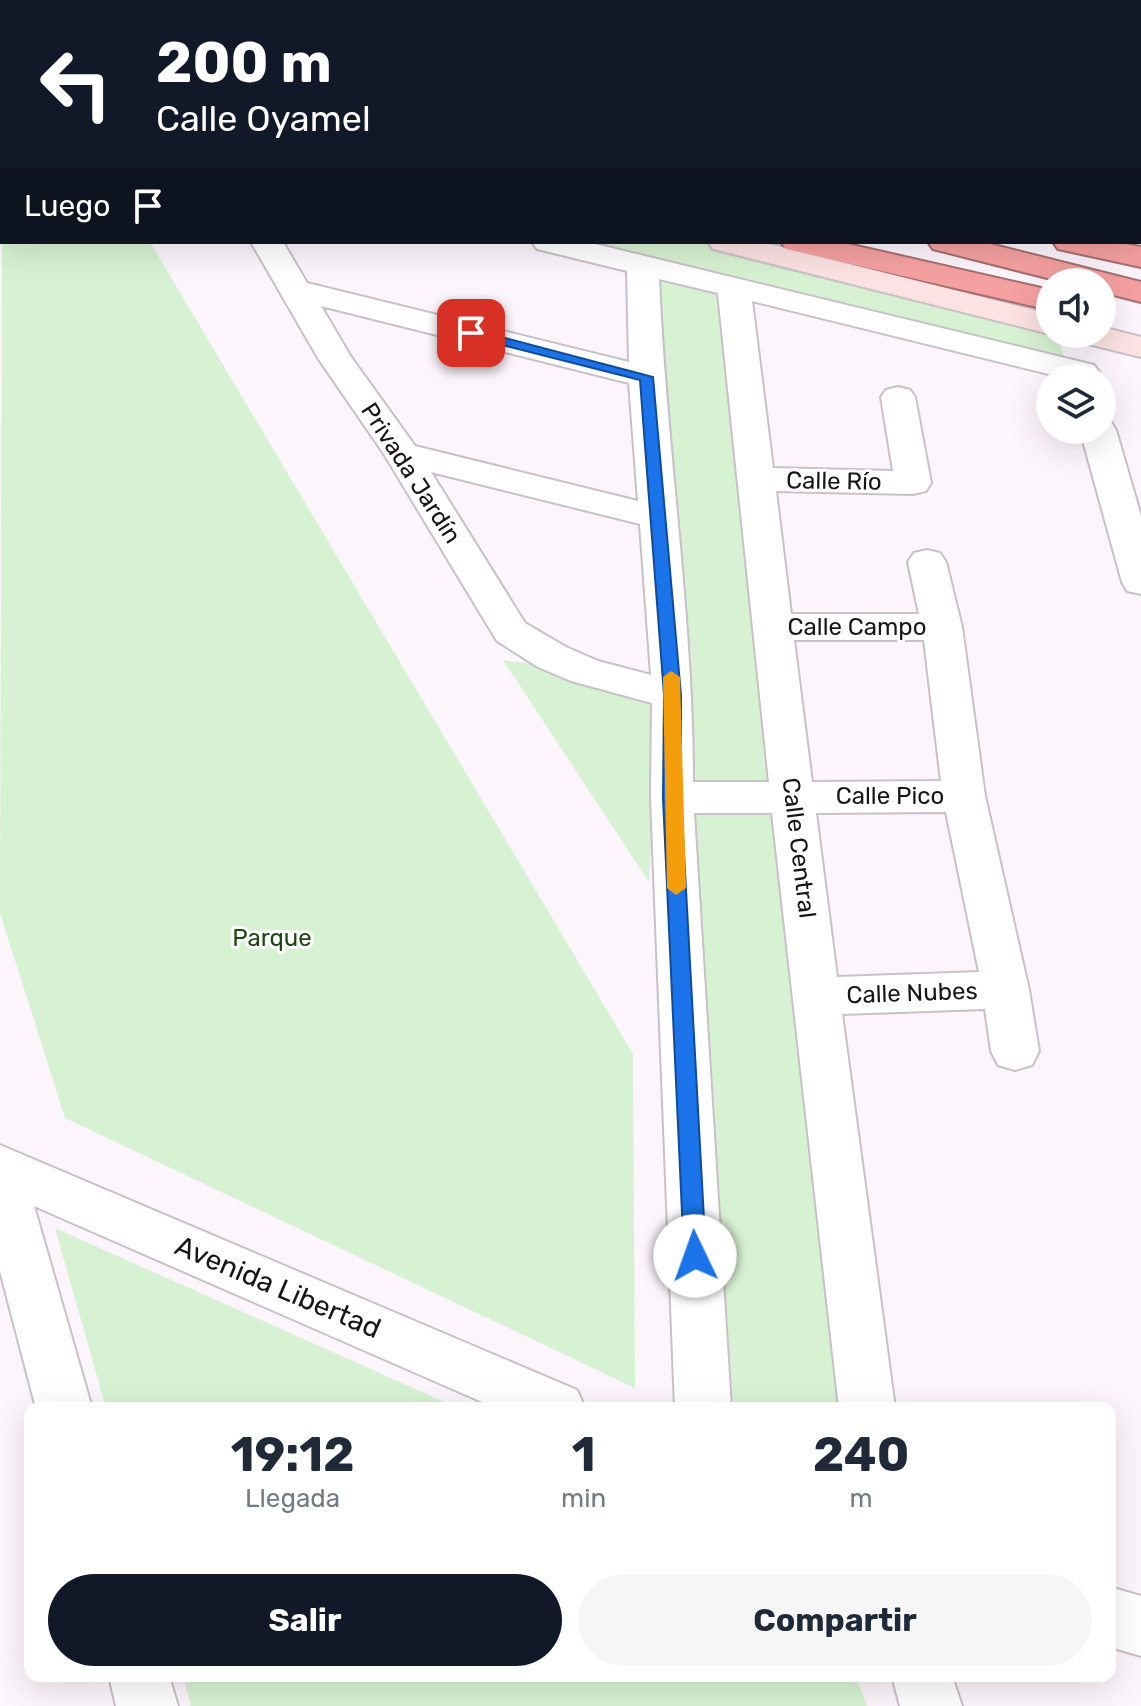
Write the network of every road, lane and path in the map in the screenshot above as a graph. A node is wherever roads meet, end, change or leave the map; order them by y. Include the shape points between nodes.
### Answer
1 (268, 244) edge
2 (556, 244) edge
3 (732, 244) edge
4 (806, 244) edge
5 (952, 244) edge
6 (1079, 244) edge
7 (1141, 257) edge
8 (643, 267) junction
9 (734, 287) junction
10 (296, 290) junction
11 (1141, 292) edge
12 (1036, 297) edge
13 (1116, 314) edge
14 (1036, 320) edge
15 (1141, 320) edge
16 (1116, 341) edge
17 (1141, 347) edge
18 (1038, 364) edge
19 (646, 377) junction
20 (898, 397) dead end
21 (1102, 444) edge
22 (402, 454) junction
23 (755, 479) junction
24 (657, 517) junction
25 (927, 562) dead end
26 (1141, 582) edge
27 (773, 627) junction
28 (942, 627) junction
29 (673, 695) junction
30 (792, 796) junction
31 (964, 796) junction
32 (672, 798) junction
33 (1006, 990) junction
34 (818, 996) junction
35 (1015, 1051) dead end
36 (0, 1166) edge
37 (0, 1176) edge
38 (62, 1402) edge
39 (543, 1402) edge
40 (703, 1402) edge
41 (866, 1402) edge
42 (1116, 1619) edge
43 (1141, 1626) edge
44 (141, 1682) edge
45 (924, 1682) edge
46 (147, 1706) edge
47 (931, 1706) edge

1 - 10 street, Privada Jardín
2 - 8 street
3 - 14 street
4 - 12 highway
5 - 11 highway
6 - 7 highway
8 - 9 street
8 - 19 street
9 - 18 street
9 - 23 street, Calle Central
10 - 19 street
10 - 22 street, Privada Jardín via 335,358
13 - 15 highway
16 - 17 street
19 - 24 street
20 - 23 street, Calle Río via 913,483
21 - 26 street
22 - 24 street
22 - 29 street, Privada Jardín via 511,632 585,671
23 - 27 street, Calle Central
24 - 29 street
25 - 28 street, Calle Pico
27 - 28 street, Calle Campo
27 - 30 street, Calle Central
28 - 31 street, Calle Pico
29 - 32 street
30 - 31 street, Calle Pico
30 - 32 street, Calle Pico
30 - 34 street, Calle Central
31 - 33 street, Calle Pico
32 - 40 street
33 - 34 street, Calle Nubes
33 - 35 street, Calle Pico
34 - 41 street, Calle Central
36 - 39 street, Avenida Libertad
37 - 38 street
42 - 43 street
44 - 46 street
45 - 47 street

